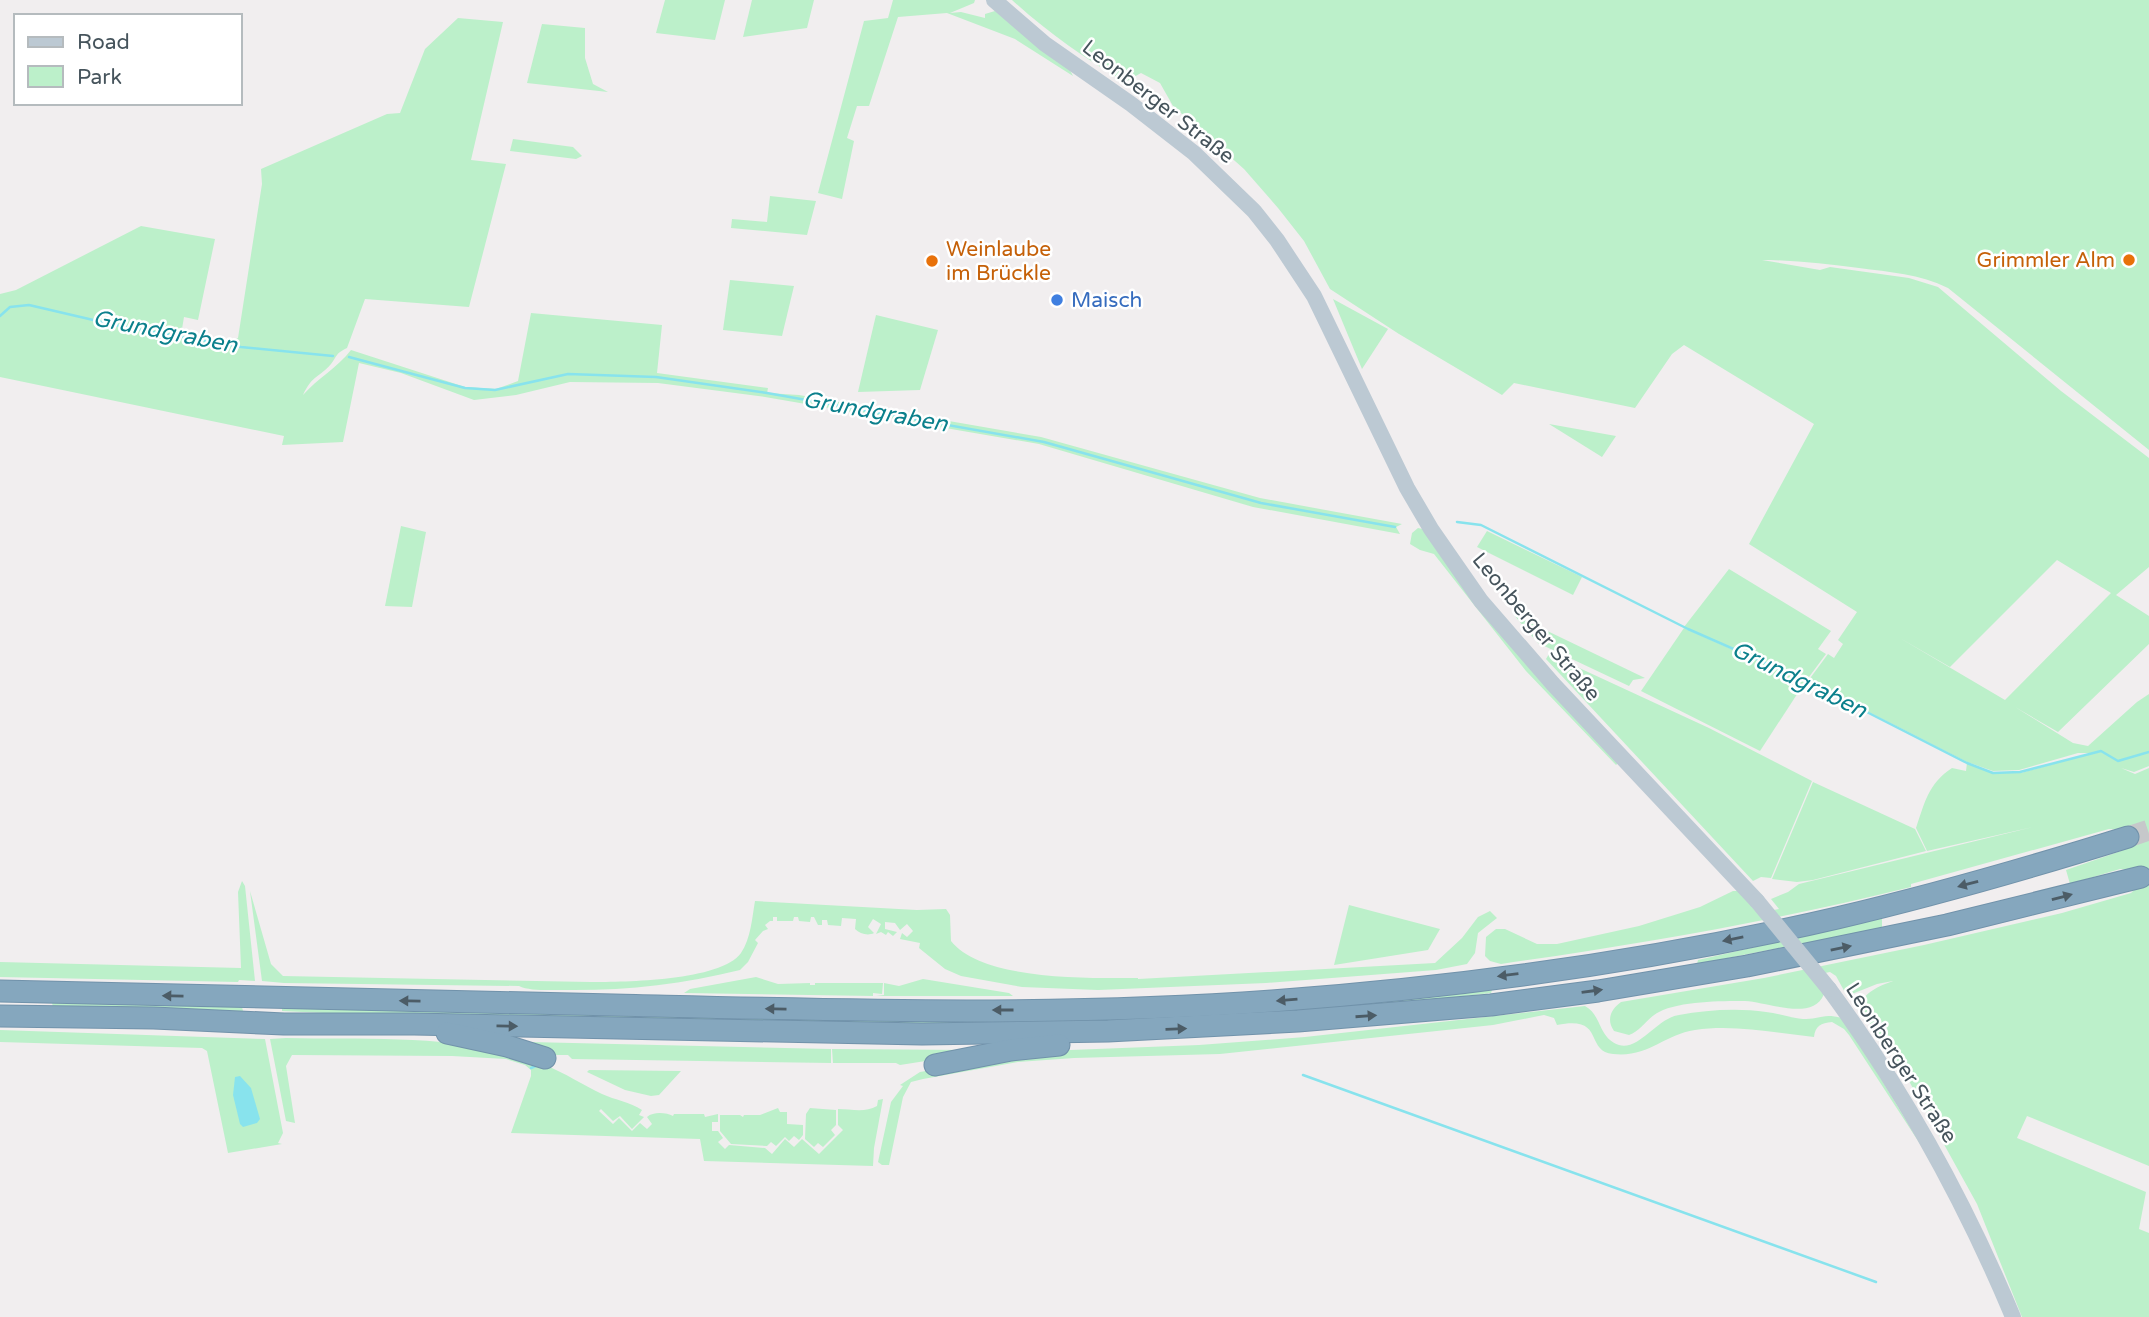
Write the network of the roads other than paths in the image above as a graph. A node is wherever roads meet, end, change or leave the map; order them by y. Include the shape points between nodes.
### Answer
1 (994, 0) edge
2 (2128, 837) tunnel mouth
3 (2141, 877) dead end
4 (0, 991) edge
5 (645, 992) dead end
6 (1042, 995) dead end
7 (552, 1003) junction
8 (1145, 1007) junction
9 (0, 1016) edge
10 (415, 1024) junction
11 (1108, 1031) junction
12 (545, 1058) dead end
13 (935, 1065) dead end
14 (2013, 1317) edge

1 - 14 main road, Leonberger Straße, bridge via 1045,44 1194,153 1277,240 1314,296 1431,528 1475,592 1553,684 1757,901 1829,989 1896,1087 1945,1171
2 -> 8 highway via 1835,918 1601,963 1349,994
11 -> 3 highway via 1409,1013 1598,991 1854,945
7 -> 4 highway
5 - 7 highway
6 - 8 highway
8 -> 7 highway via 877,1010
9 - 10 highway
10 -> 11 highway via 866,1033
10 - 12 highway
11 - 13 highway via 1066,1044

